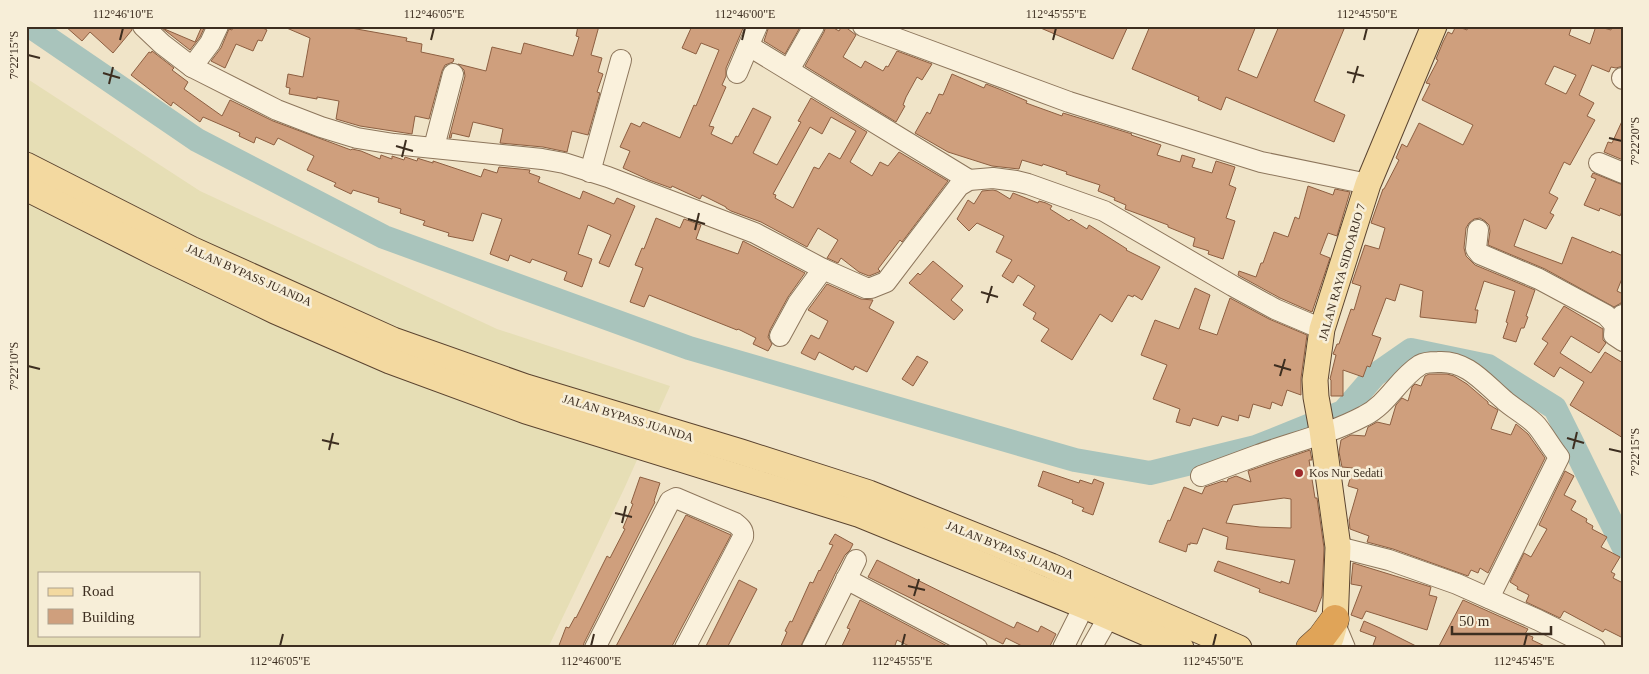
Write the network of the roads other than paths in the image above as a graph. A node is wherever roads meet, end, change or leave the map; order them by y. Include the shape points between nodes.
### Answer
1 (143, 26) edge
2 (218, 26) edge
3 (757, 26) edge
4 (814, 26) edge
5 (863, 26) edge
6 (1434, 26) edge
7 (749, 46) junction
8 (621, 60) dead end
9 (192, 67) junction
10 (790, 70) junction
11 (738, 72) dead end
12 (453, 74) dead end
13 (434, 147) junction
14 (1599, 163) dead end
15 (26, 165) edge
16 (590, 172) junction
17 (1623, 173) edge
18 (969, 180) junction
19 (1368, 184) junction
20 (26, 188) edge
21 (1478, 230) dead end
22 (823, 269) junction
23 (1620, 326) edge
24 (1322, 329) junction
25 (780, 336) dead end
26 (1322, 433) junction
27 (1201, 476) dead end
28 (1338, 547) junction
29 (856, 560) dead end
30 (846, 579) junction
31 (1489, 598) junction
32 (1084, 606) junction
33 (1108, 618) junction
34 (1335, 622) junction
35 (1067, 639) edge
36 (1092, 645) edge
37 (595, 648) edge
38 (685, 648) edge
39 (812, 648) edge
40 (977, 648) edge
41 (1181, 648) edge
42 (1240, 648) edge
43 (1310, 648) edge
44 (1329, 648) edge
45 (1345, 648) edge
46 (1595, 648) edge

1 - 9 street
2 - 9 street
3 - 7 street
4 - 10 street
5 - 19 street via 1068,102 1261,162
6 - 19 main road, JALAN RAYA SIDOARJO 7
7 - 10 street
7 - 11 street
8 - 16 street
9 - 13 street via 277,110 321,127 357,138
10 - 18 street
12 - 13 street
13 - 16 street via 542,159
14 - 17 street
15 - 42 main road, JALAN BYPASS JUANDA via 191,249 393,340 526,387 869,493 1051,566
16 - 22 street via 754,233
18 - 22 street via 954,193 886,282 866,288
18 - 24 street via 994,178 1016,181 1104,211 1232,286
19 - 24 main road, JALAN RAYA SIDOARJO 7
20 - 32 main road, JALAN BYPASS JUANDA via 275,311 390,360 526,411 858,514
21 - 23 street via 1476,249 1480,254 1539,279
22 - 25 street via 798,303
24 - 26 main road, JALAN RAYA SIDOARJO 7 via 1315,380
26 - 27 street
26 - 28 main road, JALAN RAYA SIDOARJO 7
26 - 31 street via 1366,415 1382,404 1421,365 1441,361 1465,367 1536,425 1559,457
28 - 31 street via 1389,560
28 - 34 main road, JALAN RAYA SIDOARJO 7
29 - 30 street
30 - 39 street
30 - 40 street
31 - 46 street
32 - 33 main road, JALAN BYPASS JUANDA
32 - 35 street
33 - 36 street
33 - 41 main road, JALAN BYPASS JUANDA
34 - 43 highway
34 - 44 main road, JALAN RAYA SIDOARJO 7
34 - 45 street
35 - 36 street
37 - 38 street via 670,501 676,498 735,523 743,533

